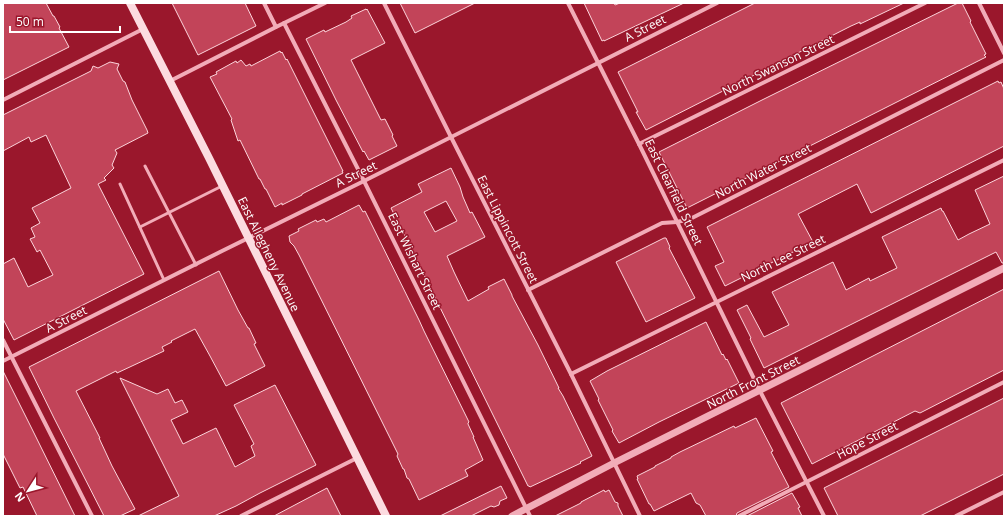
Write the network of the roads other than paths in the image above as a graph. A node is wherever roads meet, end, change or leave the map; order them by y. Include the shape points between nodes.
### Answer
1 (130, 3) edge
2 (264, 3) edge
3 (325, 3) edge
4 (384, 3) edge
5 (568, 3) edge
6 (716, 3) edge
7 (925, 3) edge
8 (979, 3) edge
9 (284, 23) junction
10 (276, 27) junction
11 (143, 29) junction
12 (1003, 48) edge
13 (1004, 53) edge
14 (1004, 60) edge
15 (598, 63) junction
16 (170, 81) junction
17 (3, 100) edge
18 (451, 137) junction
19 (639, 144) junction
20 (1004, 160) edge
21 (146, 166) dead end
22 (364, 181) junction
23 (120, 184) dead end
24 (222, 186) junction
25 (169, 213) junction
26 (677, 222) junction
27 (140, 227) junction
28 (248, 238) junction
29 (196, 264) junction
30 (1004, 268) edge
31 (164, 280) junction
32 (528, 290) junction
33 (717, 301) junction
34 (3, 340) edge
35 (12, 357) junction
36 (3, 361) edge
37 (571, 374) junction
38 (1004, 382) edge
39 (760, 391) junction
40 (357, 458) junction
41 (614, 463) junction
42 (807, 482) junction
43 (1004, 492) edge
44 (526, 509) junction
45 (92, 516) edge
46 (241, 516) edge
47 (386, 516) edge
48 (512, 516) edge
49 (530, 516) edge
50 (640, 516) edge
51 (739, 516) edge
52 (824, 516) edge
53 (956, 516) edge

1 - 11 main road, East Allegheny Avenue
2 - 10 street
3 - 9 street
4 - 18 street, East Lippincott Street
5 - 15 street, East Clearfield Street
6 - 15 street, A Street
7 - 19 street, North Swanson Street
8 - 12 street
9 - 10 street
9 - 22 street, East Wishart Street
10 - 16 street
11 - 16 main road, East Allegheny Avenue
11 - 17 street
12 - 13 street
14 - 26 street, North Water Street via 690,219
15 - 18 street, A Street
15 - 19 street, East Clearfield Street
16 - 24 main road, East Allegheny Avenue
18 - 22 street, A Street
18 - 32 street, East Lippincott Street
19 - 26 street, East Clearfield Street
20 - 33 street, North Lee Street
21 - 25 lane
22 - 28 street, A Street
22 - 44 street, East Wishart Street
23 - 27 lane
24 - 25 lane
24 - 28 main road, East Allegheny Avenue
25 - 27 lane
25 - 29 lane
26 - 32 street, North Water Street via 662,223
26 - 33 street, East Clearfield Street
27 - 31 lane
28 - 29 street, A Street
28 - 40 main road, East Allegheny Avenue
29 - 31 street, A Street
30 - 39 street, North Front Street
31 - 35 street, A Street
32 - 37 street, East Lippincott Street
33 - 37 street, North Lee Street
33 - 39 street, East Clearfield Street
34 - 35 street
35 - 36 street, A Street
35 - 45 street
37 - 41 street, East Lippincott Street
38 - 42 street, Hope Street
39 - 41 street, North Front Street
39 - 42 street, East Clearfield Street
40 - 46 street
40 - 47 main road, East Allegheny Avenue
41 - 44 street, North Front Street
41 - 50 street, East Lippincott Street
42 - 51 street, Hope Street
42 - 52 street, East Clearfield Street
43 - 53 street
44 - 48 street, North Front Street
44 - 49 street, East Wishart Street

